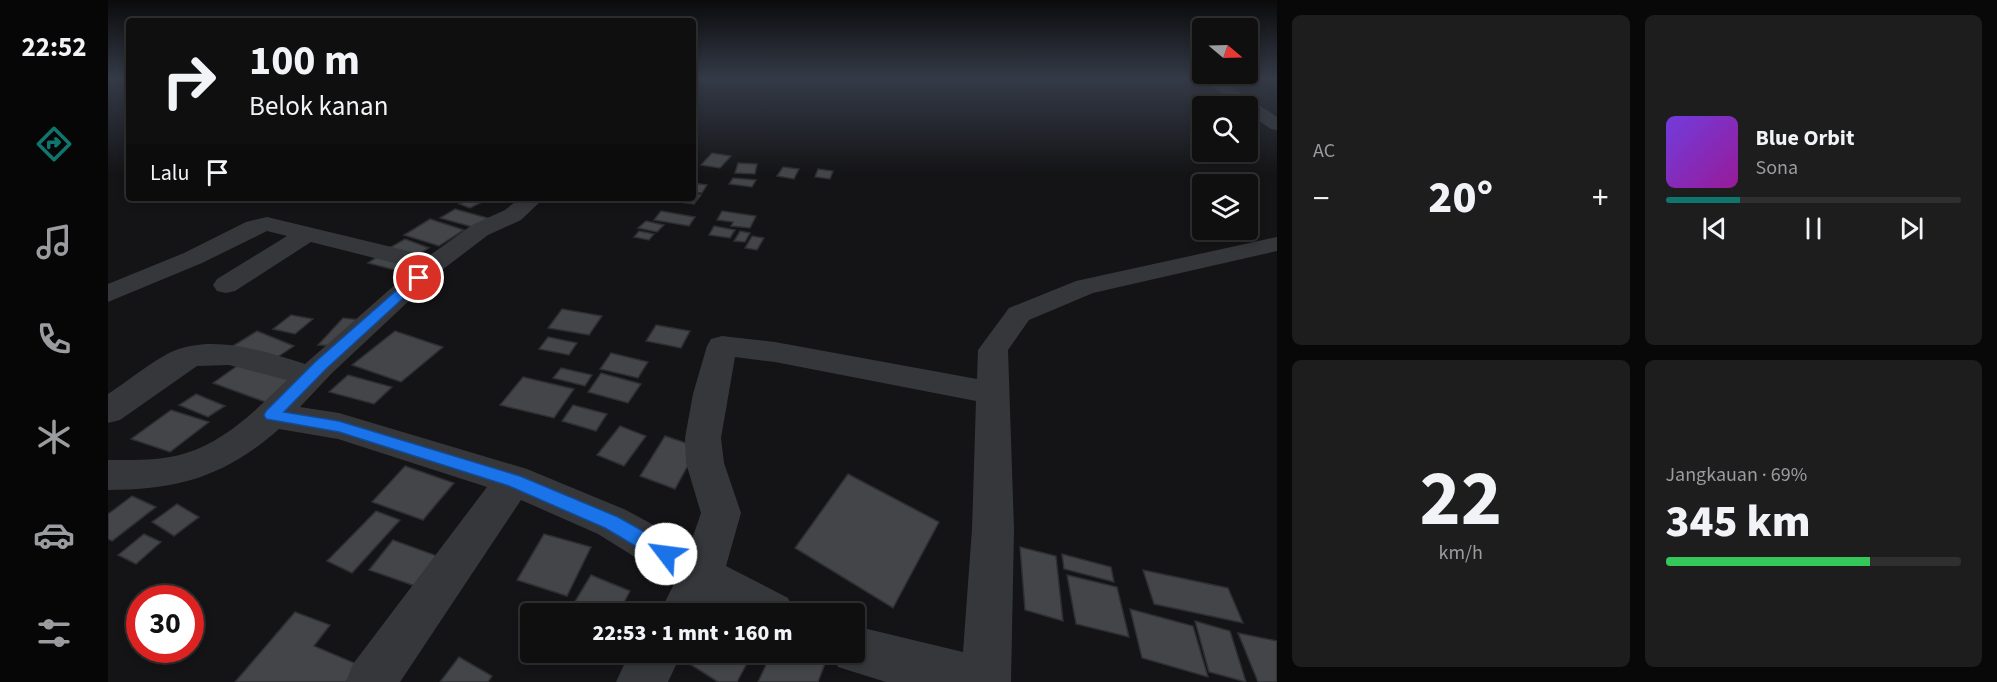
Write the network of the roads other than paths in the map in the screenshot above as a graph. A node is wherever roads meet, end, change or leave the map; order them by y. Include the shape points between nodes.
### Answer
1 (1254, 110) edge
2 (1277, 125) edge
3 (529, 201) edge
4 (307, 234) junction
5 (1277, 244) edge
6 (433, 265) junction
7 (226, 285) dead end
8 (108, 294) edge
9 (310, 376) junction
10 (993, 393) junction
11 (108, 411) edge
12 (272, 415) junction
13 (108, 475) edge
14 (514, 480) junction
15 (702, 575) junction
16 (688, 603) edge
17 (752, 603) edge
18 (865, 652) edge
19 (652, 663) edge
20 (371, 682) edge
21 (641, 682) edge
22 (984, 682) edge

1 - 2 street
3 - 6 street via 513,215 480,230
4 - 6 street
4 - 7 street
4 - 8 street via 267,224 254,227
5 - 10 street via 1085,286 1019,314 993,350
6 - 9 street
9 - 11 street via 243,357 194,356 181,360
9 - 12 street
10 - 15 street via 775,352 722,346 703,438 705,463 721,513
10 - 22 street via 993,529
12 - 13 street via 251,433 193,467 156,474
12 - 14 street via 339,426
14 - 15 street via 612,522
14 - 20 street
15 - 16 street
15 - 17 street
18 - 22 street
19 - 21 street

